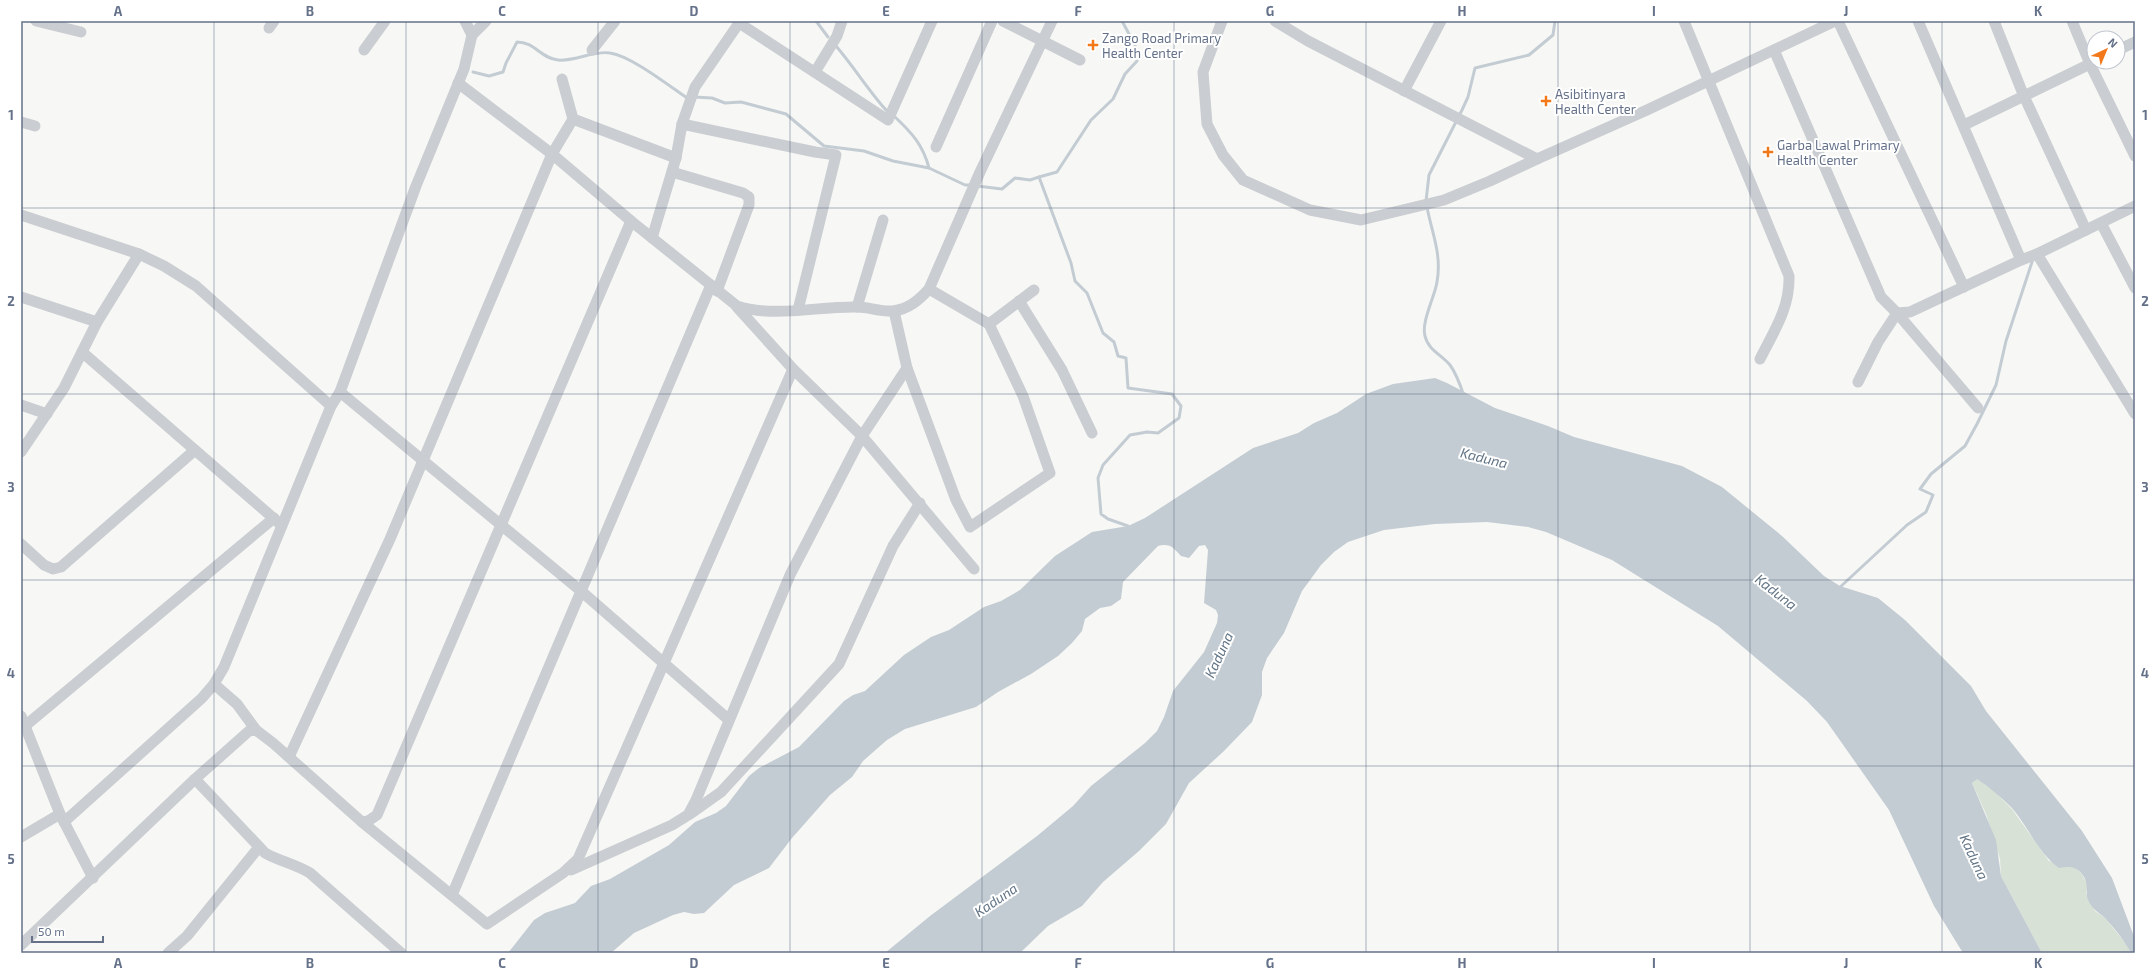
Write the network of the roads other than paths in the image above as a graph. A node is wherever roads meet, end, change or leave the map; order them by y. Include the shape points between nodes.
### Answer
1 (36, 21) edge
2 (386, 21) edge
3 (465, 21) edge
4 (486, 21) edge
5 (615, 21) edge
6 (842, 21) edge
7 (932, 21) edge
8 (992, 21) edge
9 (1003, 21) edge
10 (1052, 21) edge
11 (1222, 21) edge
12 (1275, 21) edge
13 (1441, 21) edge
14 (1684, 21) edge
15 (1837, 21) edge
16 (1918, 21) edge
17 (1994, 21) edge
18 (2072, 21) edge
19 (81, 32) dead end
20 (472, 35) junction
21 (1044, 40) junction
22 (364, 50) dead end
23 (592, 50) dead end
24 (1774, 50) junction
25 (2086, 50) edge
26 (1080, 60) dead end
27 (2086, 66) edge
28 (2095, 70) edge
29 (815, 72) junction
30 (562, 79) dead end
31 (1709, 81) junction
32 (458, 83) junction
33 (1404, 91) junction
34 (2023, 94) junction
35 (573, 119) junction
36 (21, 122) edge
37 (682, 124) junction
38 (1964, 125) junction
39 (35, 126) dead end
40 (936, 148) dead end
41 (552, 154) junction
42 (2135, 156) edge
43 (676, 158) junction
44 (1536, 159) junction
45 (672, 172) junction
46 (2135, 206) edge
47 (21, 215) edge
48 (883, 220) dead end
49 (631, 221) junction
50 (2101, 223) junction
51 (2086, 230) junction
52 (652, 238) junction
53 (138, 254) junction
54 (2037, 254) junction
55 (2021, 260) junction
56 (1964, 287) junction
57 (714, 288) junction
58 (2135, 288) edge
59 (929, 289) junction
60 (1034, 290) dead end
61 (21, 297) edge
62 (1019, 301) junction
63 (737, 306) junction
64 (857, 307) junction
65 (798, 310) junction
66 (894, 311) junction
67 (1897, 312) junction
68 (96, 322) junction
69 (989, 324) junction
70 (82, 352) junction
71 (1760, 358) dead end
72 (907, 368) junction
73 (793, 369) junction
74 (1858, 382) dead end
75 (340, 392) junction
76 (21, 405) edge
77 (331, 406) junction
78 (1978, 408) dead end
79 (47, 414) junction
80 (2135, 414) edge
81 (1092, 433) dead end
82 (862, 436) junction
83 (195, 450) junction
84 (21, 452) edge
85 (423, 461) junction
86 (920, 503) junction
87 (274, 518) junction
88 (500, 525) junction
89 (283, 526) junction
90 (21, 544) edge
91 (974, 569) dead end
92 (581, 591) junction
93 (664, 664) junction
94 (214, 684) junction
95 (729, 720) junction
96 (23, 721) edge
97 (256, 730) junction
98 (289, 757) junction
99 (195, 779) junction
100 (688, 815) junction
101 (62, 818) junction
102 (362, 822) junction
103 (21, 837) edge
104 (259, 847) junction
105 (563, 873) junction
106 (93, 878) junction
107 (452, 895) junction
108 (21, 945) edge
109 (173, 952) edge
110 (401, 953) edge

1 - 19 street
2 - 22 street
3 - 20 street
4 - 20 street
5 - 23 street
6 - 29 street via 837,36
7 - 29 street via 888,120
8 - 40 street
9 - 21 street
10 - 21 street
11 - 44 street via 1203,72 1207,124 1223,155 1243,180 1310,210 1361,220 1417,208 1444,200
12 - 33 street
13 - 33 street
14 - 31 street
15 - 24 street
15 - 56 street
16 - 38 street
17 - 34 street
18 - 25 street
20 - 32 street
21 - 26 street
21 - 59 street via 980,172
24 - 31 street
24 - 67 street via 1881,297
27 - 34 street
28 - 42 street
29 - 37 street via 739,23 694,88
30 - 35 street
31 - 44 street via 1590,137
31 - 71 street via 1789,276 1790,294
32 - 41 street
32 - 75 street via 416,186
33 - 44 street
34 - 38 street
34 - 51 street
35 - 41 street
35 - 43 street
36 - 39 street
37 - 43 street
37 - 65 street via 836,155
38 - 55 street
41 - 49 street
41 - 85 street
43 - 45 street
45 - 52 street
45 - 57 street via 744,193 749,197 750,205
46 - 50 street
47 - 53 street
48 - 64 street
49 - 52 street
49 - 88 street
50 - 51 street
50 - 58 street
51 - 54 street
52 - 57 street
53 - 68 street
53 - 77 street via 164,266 196,286
54 - 55 street
54 - 80 street
55 - 56 street
56 - 67 street via 1910,312
57 - 63 street
57 - 92 street
59 - 66 street via 916,303
59 - 69 street
60 - 62 street
61 - 68 street
62 - 69 street
62 - 81 street via 1062,370
63 - 65 street via 767,311
63 - 73 street
64 - 65 street
64 - 66 street
66 - 72 street
67 - 74 street
67 - 78 street
68 - 70 street
69 - 72 street via 1023,396 1050,473 970,527 956,500
70 - 79 street via 64,388
70 - 83 street
72 - 82 street
73 - 82 street
73 - 93 street
75 - 77 street
75 - 85 street
76 - 79 street
77 - 89 street
79 - 84 street
82 - 86 street
82 - 95 street via 790,575
83 - 87 street
83 - 90 street via 62,567 53,569 44,565
85 - 88 street
85 - 98 street via 390,539
86 - 91 street
86 - 100 street via 893,546 839,664 722,792
87 - 89 street
87 - 96 street
88 - 92 street
88 - 102 street via 377,815
89 - 94 street via 230,653
92 - 93 street
92 - 107 street
93 - 95 street
93 - 105 street via 578,859
94 - 97 street via 237,704
94 - 101 street via 202,698
95 - 100 street
96 - 101 street
97 - 98 street
97 - 99 street via 249,731
98 - 102 street
99 - 104 street
99 - 106 street
100 - 105 street via 672,825
101 - 103 street
101 - 106 street
102 - 107 street
104 - 109 street
104 - 110 street via 277,860 299,866 310,873
105 - 107 street via 487,924
106 - 108 street

